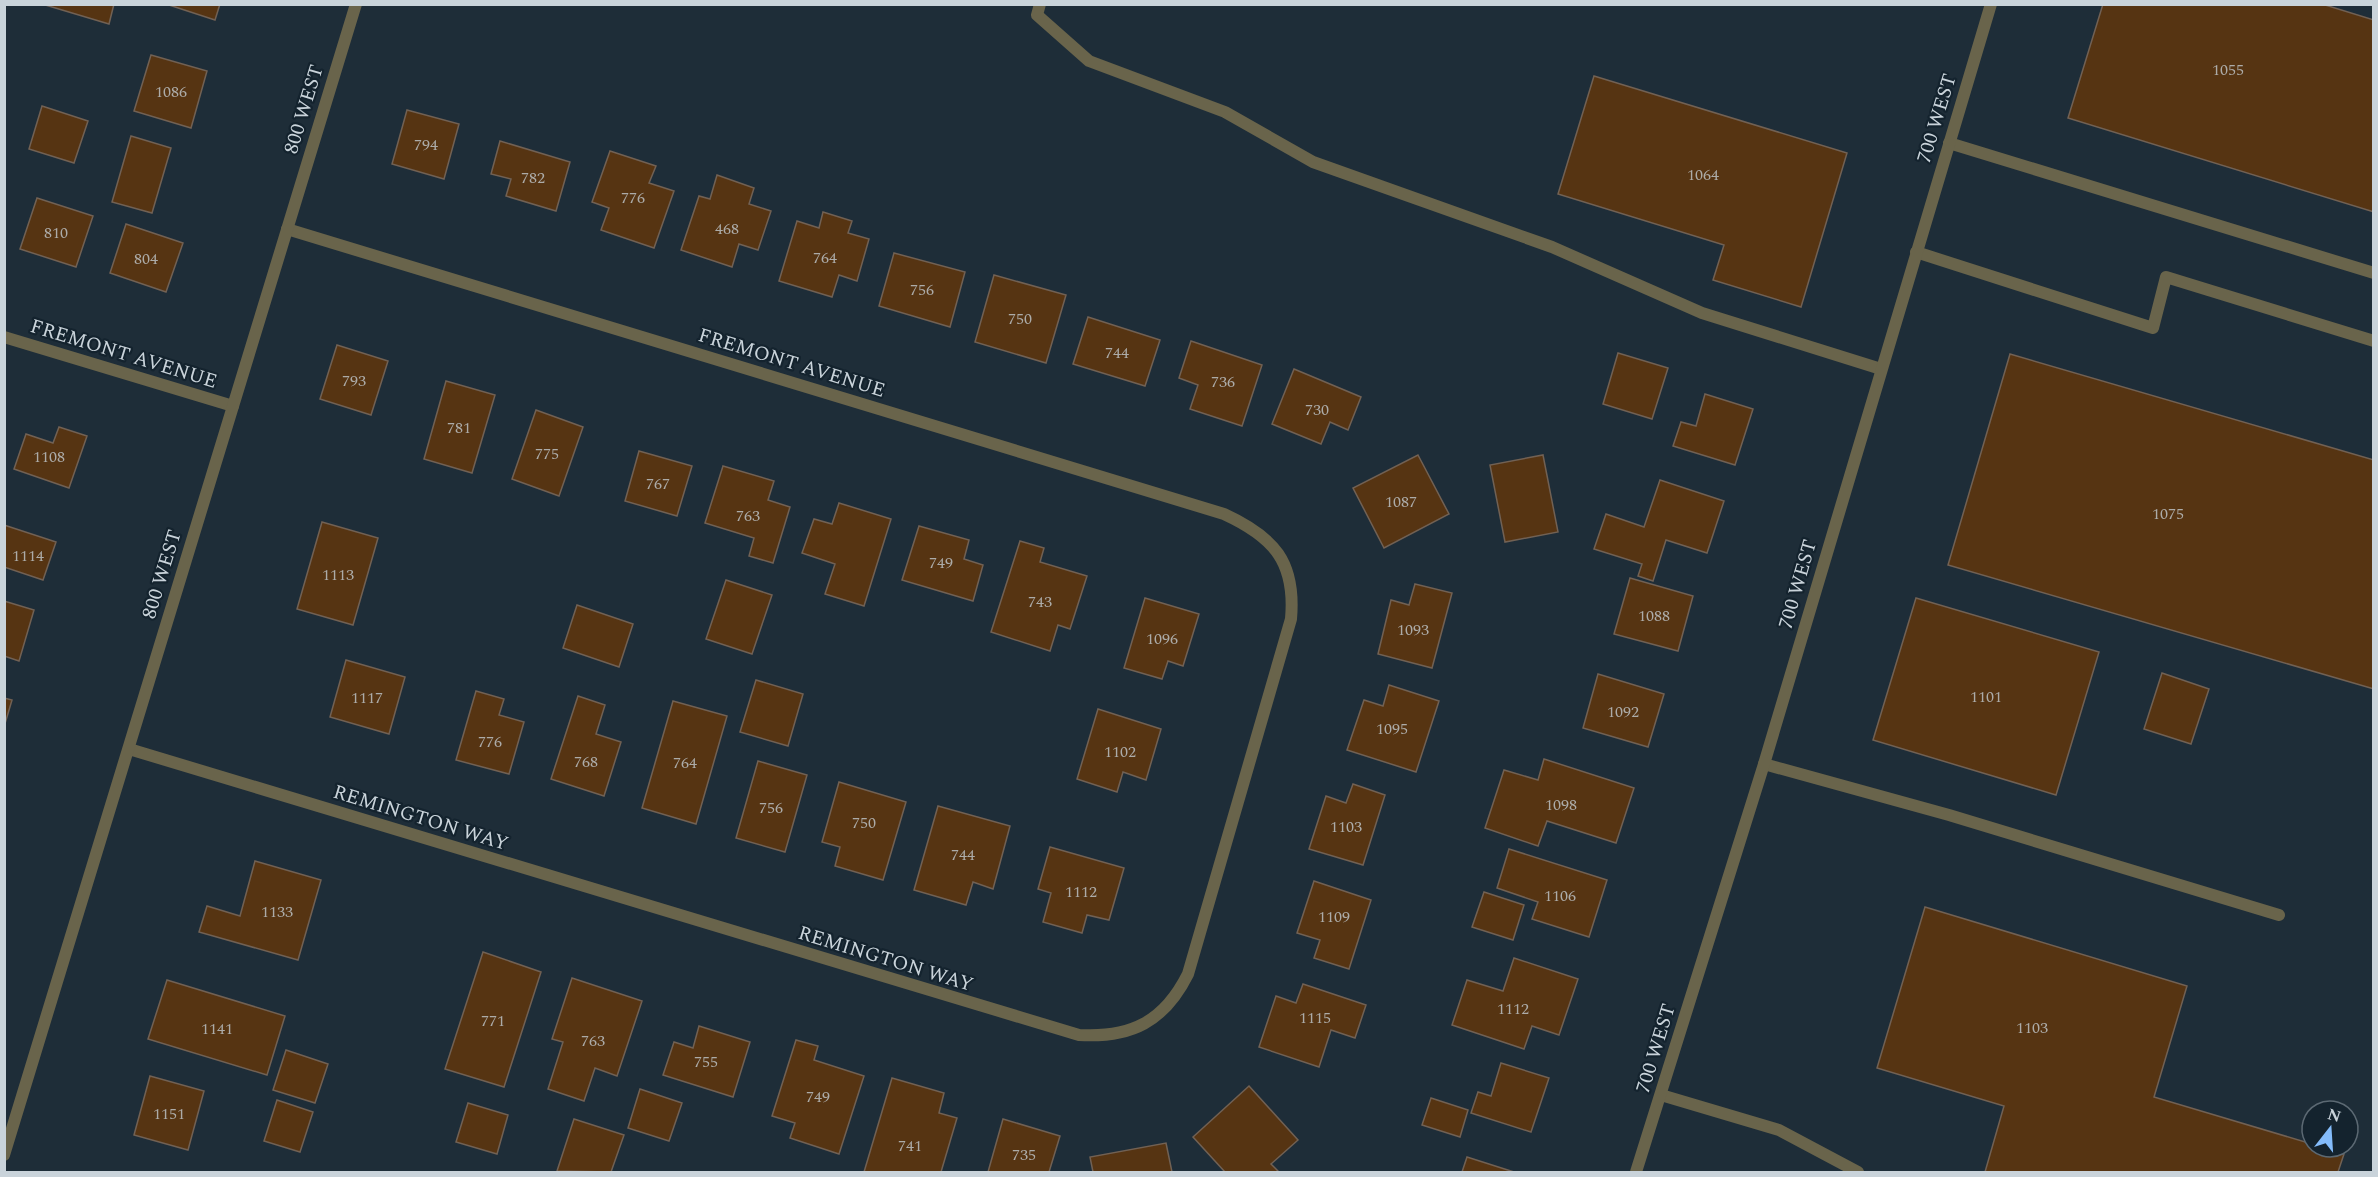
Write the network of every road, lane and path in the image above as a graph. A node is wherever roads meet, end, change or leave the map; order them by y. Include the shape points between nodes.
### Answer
1 (356, 4) edge
2 (1040, 4) edge
3 (1991, 4) edge
4 (1949, 143) junction
5 (287, 229) junction
6 (1916, 252) junction
7 (2373, 273) edge
8 (4, 337) edge
9 (2373, 341) edge
10 (1881, 369) junction
11 (233, 406) junction
12 (1276, 550) joint
13 (129, 749) junction
14 (1764, 764) junction
15 (2279, 915) dead end
16 (1661, 1095) junction
17 (4, 1155) edge
18 (1636, 1173) edge
19 (1858, 1173) edge

1 - 5 street, 800 WEST
2 - 10 street via 1037,15 1089,62 1225,112 1313,162 1552,247 1702,313
3 - 4 street, 700 WEST
4 - 6 street, 700 WEST
4 - 7 street
5 - 11 street, 800 WEST
5 - 12 street, FREMONT AVENUE via 1224,514 1262,535
6 - 9 street via 2153,328 2166,277
6 - 10 street, 700 WEST
8 - 11 street, FREMONT AVENUE
10 - 14 street, 700 WEST
11 - 13 street, 800 WEST
12 - 13 street, REMINGTON WAY via 1293,600 1288,636 1188,974 1168,1007 1152,1020 1115,1034 1096,1036 1061,1031
13 - 17 street, 800 WEST
14 - 15 street
14 - 16 street, 700 WEST
16 - 18 street, 700 WEST
16 - 19 street via 1779,1130

